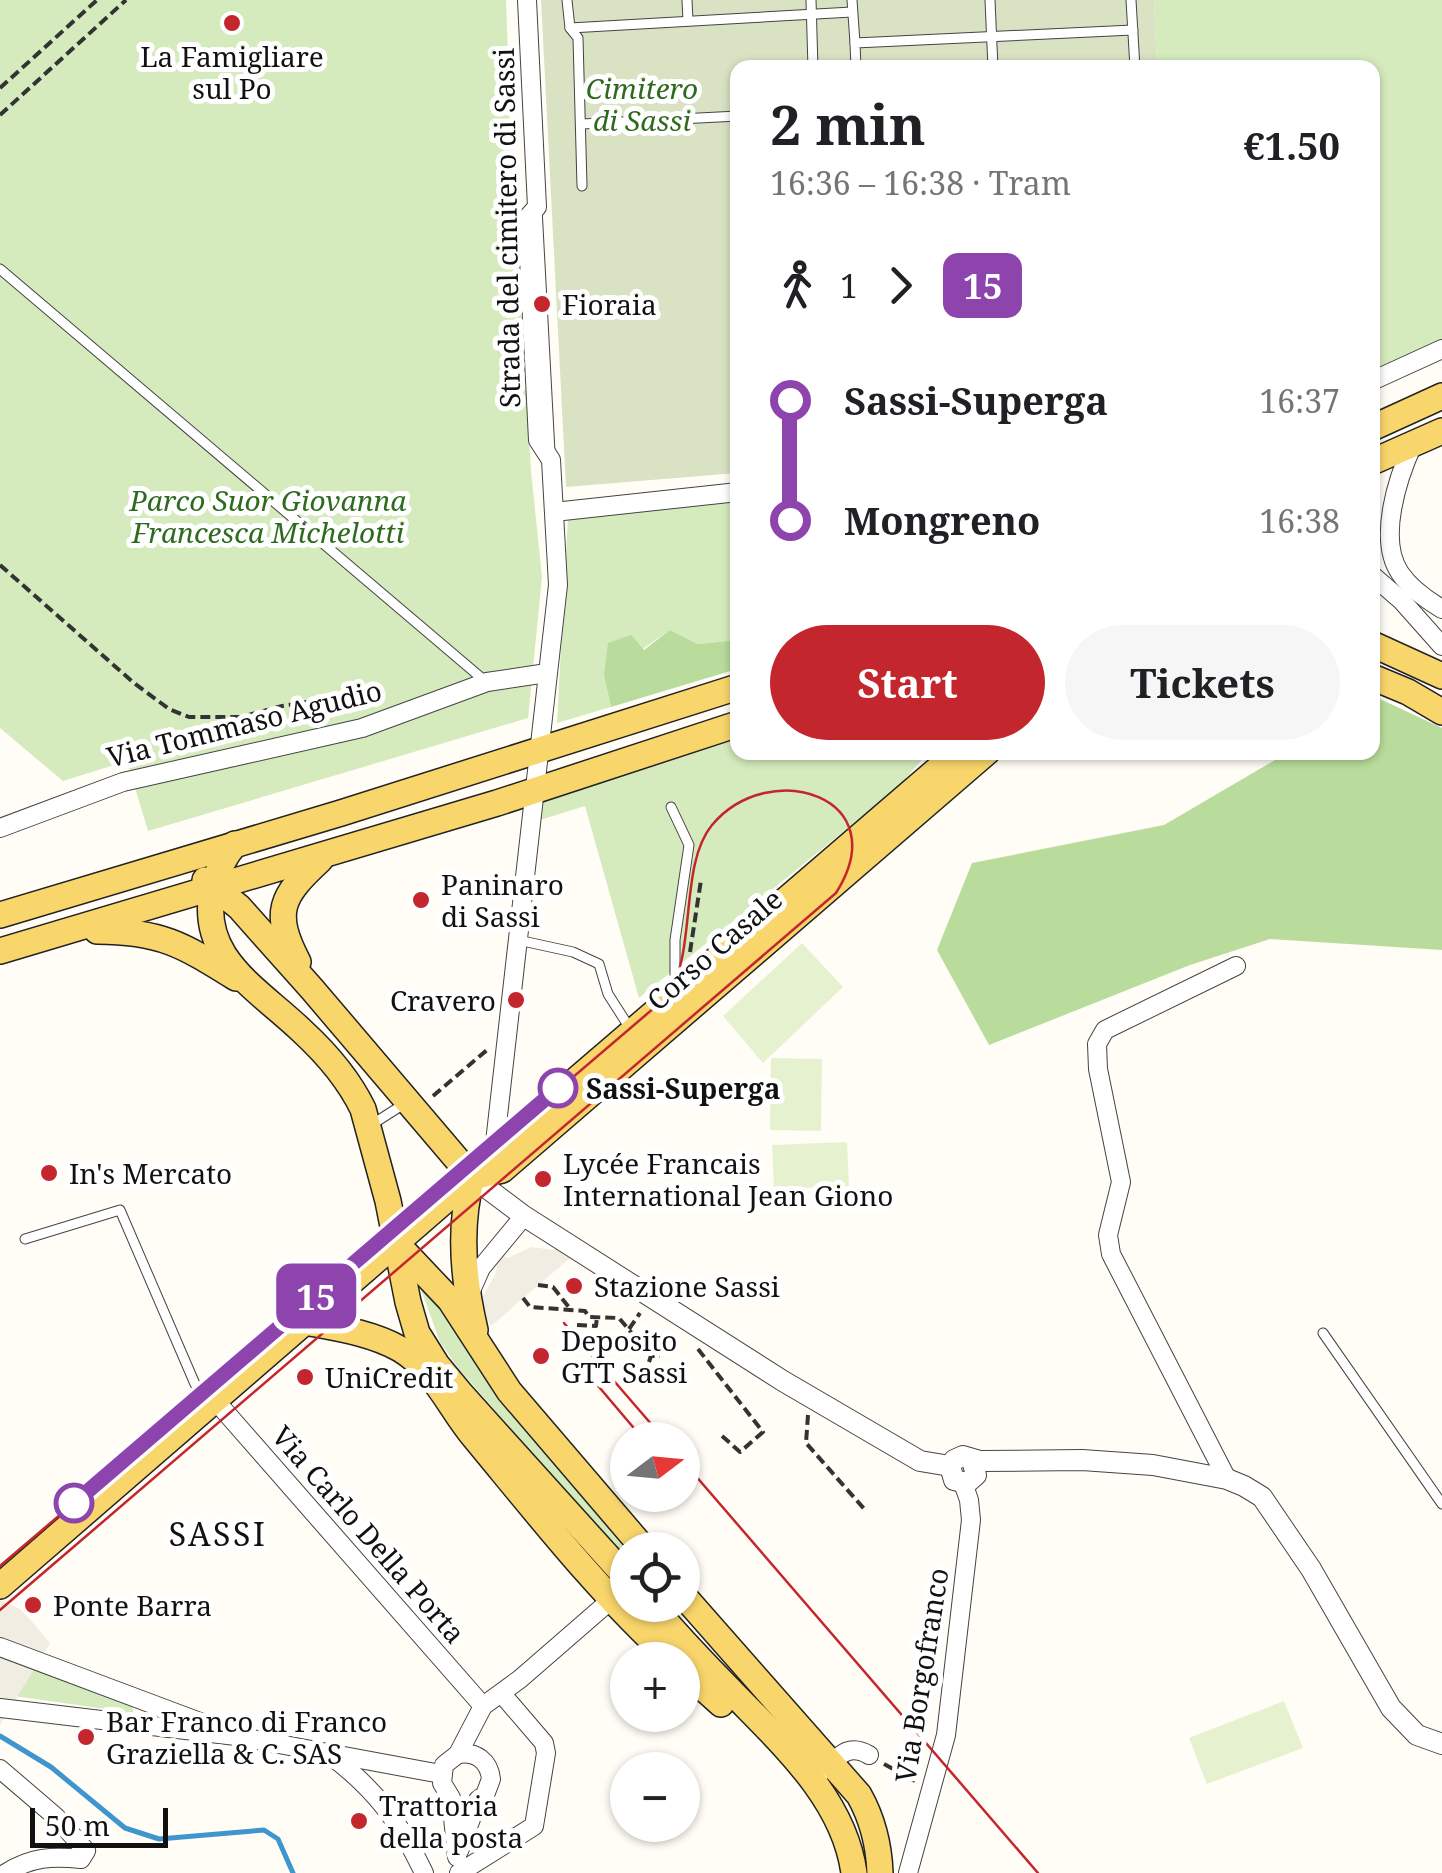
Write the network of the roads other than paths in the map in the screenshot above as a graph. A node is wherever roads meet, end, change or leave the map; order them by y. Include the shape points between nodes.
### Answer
1 (528, 0) edge
2 (568, 0) edge
3 (687, 0) edge
4 (811, 0) edge
5 (852, 0) edge
6 (990, 0) edge
7 (1131, 0) edge
8 (852, 12) junction
9 (812, 14) junction
10 (688, 21) junction
11 (570, 28) junction
12 (1132, 30) junction
13 (992, 38) junction
14 (855, 43) junction
15 (813, 60) edge
16 (856, 60) edge
17 (993, 60) edge
18 (1134, 60) edge
19 (730, 116) edge
20 (582, 124) junction
21 (582, 186) dead end
22 (0, 269) edge
23 (1442, 349) edge
24 (1380, 377) edge
25 (1442, 396) edge
26 (1380, 424) edge
27 (1442, 431) edge
28 (1413, 444) junction
29 (1380, 458) edge
30 (730, 493) edge
31 (554, 512) junction
32 (1399, 572) junction
33 (1380, 582) edge
34 (1402, 601) junction
35 (1438, 607) edge
36 (1442, 646) edge
37 (1380, 648) edge
38 (547, 672) junction
39 (1442, 676) edge
40 (1380, 680) edge
41 (487, 682) junction
42 (730, 689) edge
43 (1442, 712) edge
44 (730, 727) edge
45 (539, 748) junction
46 (946, 760) edge
47 (979, 760) edge
48 (533, 790) junction
49 (671, 807) dead end
50 (0, 828) edge
51 (235, 844) junction
52 (324, 856) junction
53 (178, 860) junction
54 (214, 886) junction
55 (0, 914) edge
56 (68, 930) junction
57 (516, 940) junction
58 (0, 951) edge
59 (1236, 966) dead end
60 (312, 988) junction
61 (680, 991) junction
62 (256, 992) junction
63 (633, 1032) junction
64 (418, 1100) junction
65 (368, 1127) junction
66 (494, 1151) junction
67 (472, 1177) junction
68 (524, 1216) junction
69 (25, 1240) dead end
70 (396, 1243) junction
71 (468, 1295) junction
72 (305, 1322) junction
73 (1323, 1332) dead end
74 (478, 1344) junction
75 (449, 1388) junction
76 (214, 1399) junction
77 (957, 1475) junction
78 (1226, 1479) junction
79 (1442, 1504) edge
80 (630, 1532) edge
81 (610, 1576) edge
82 (0, 1586) edge
83 (610, 1599) edge
84 (700, 1614) edge
85 (667, 1622) edge
86 (3, 1648) edge
87 (700, 1685) edge
88 (502, 1694) junction
89 (0, 1708) edge
90 (480, 1711) junction
91 (236, 1736) junction
92 (1442, 1744) edge
93 (326, 1752) junction
94 (458, 1754) junction
95 (869, 1755) road end
96 (479, 1756) junction
97 (833, 1761) junction
98 (0, 1769) edge
99 (442, 1774) junction
100 (812, 1781) junction
101 (451, 1798) junction
102 (478, 1800) junction
103 (457, 1868) edge
104 (6, 1873) edge
105 (424, 1873) edge
106 (854, 1873) edge
107 (880, 1873) edge
108 (908, 1873) edge

1 - 31 street, Strada del cimitero di Sassi via 537,207 527,218 538,440 551,460
2 - 11 lane
3 - 10 lane
4 - 9 lane
5 - 8 lane
6 - 13 lane
7 - 12 lane
8 - 9 lane
8 - 14 lane
9 - 10 lane
9 - 15 lane
10 - 11 lane
11 - 20 lane via 578,38
12 - 13 lane
12 - 18 lane
13 - 14 lane
13 - 17 lane
14 - 16 lane
19 - 20 lane
20 - 21 lane
22 - 41 lane
23 - 24 street
25 - 26 main road
27 - 28 main road
28 - 29 main road
28 - 32 street via 1396,488 1390,544
30 - 31 street
31 - 38 street, Strada del cimitero di Sassi via 558,585
32 - 34 street
32 - 35 street
33 - 34 street
34 - 35 street
34 - 36 street
37 - 39 main road
38 - 41 street, Via Tommaso Agudio
38 - 45 street
40 - 43 main road
41 - 50 street, Via Tommaso Agudio via 362,728 123,782
42 - 45 main road
44 - 48 main road
45 - 48 street
45 - 51 main road
46 - 61 main road, Corso Casale
47 - 67 main road, Corso Casale via 502,1170
48 - 52 main road
48 - 57 street
49 - 61 lane via 689,845 675,940
51 - 53 main road
51 - 54 main road
52 - 54 main road
52 - 60 main road via 300,878 282,911 290,948
53 - 54 main road
53 - 55 main road
54 - 56 main road
54 - 60 main road
54 - 62 main road via 212,935
56 - 58 main road
56 - 62 main road via 134,931 171,940
57 - 63 lane via 600,964 608,994
57 - 66 street
59 - 78 street via 1105,1030 1097,1044 1122,1182 1108,1234 1111,1254
60 - 64 main road
61 - 63 main road, Corso Casale
62 - 65 main road via 344,1075
63 - 66 main road, Corso Casale
64 - 65 lane
64 - 67 main road
65 - 70 main road
66 - 67 main road, Corso Casale
67 - 68 street
67 - 70 main road, Corso Casale
67 - 71 main road via 463,1213
68 - 71 street via 481,1268
68 - 77 street via 920,1461
69 - 76 lane via 120,1210 195,1384
70 - 72 main road, Corso Casale
70 - 74 main road via 450,1300
70 - 75 main road via 417,1332
71 - 74 main road
72 - 75 main road via 382,1341
72 - 76 main road, Corso Casale
73 - 79 lane
74 - 80 main road
75 - 81 main road via 462,1422
76 - 82 main road, Corso Casale
76 - 90 street, Via Carlo Della Porta
77 - 78 street via 971,1481 972,1460 1082,1460
77 - 108 street, Via Borgofranco via 970,1520 946,1735
78 - 92 street via 1262,1497 1392,1708 1417,1735
83 - 88 street
84 - 97 main road
85 - 100 main road
86 - 91 street
87 - 100 main road
88 - 90 street
88 - 103 street via 544,1743 537,1816 527,1832
89 - 91 street
90 - 94 street
90 - 96 street
91 - 93 street
93 - 99 street
93 - 105 street via 391,1813
94 - 96 street
94 - 99 street
95 - 97 street via 847,1749
96 - 102 street via 491,1779
97 - 100 street
97 - 107 main road via 871,1816
98 - 104 street via 86,1851 81,1859 25,1861
99 - 101 street
100 - 106 main road via 847,1838
101 - 102 street
101 - 103 street
102 - 103 street

